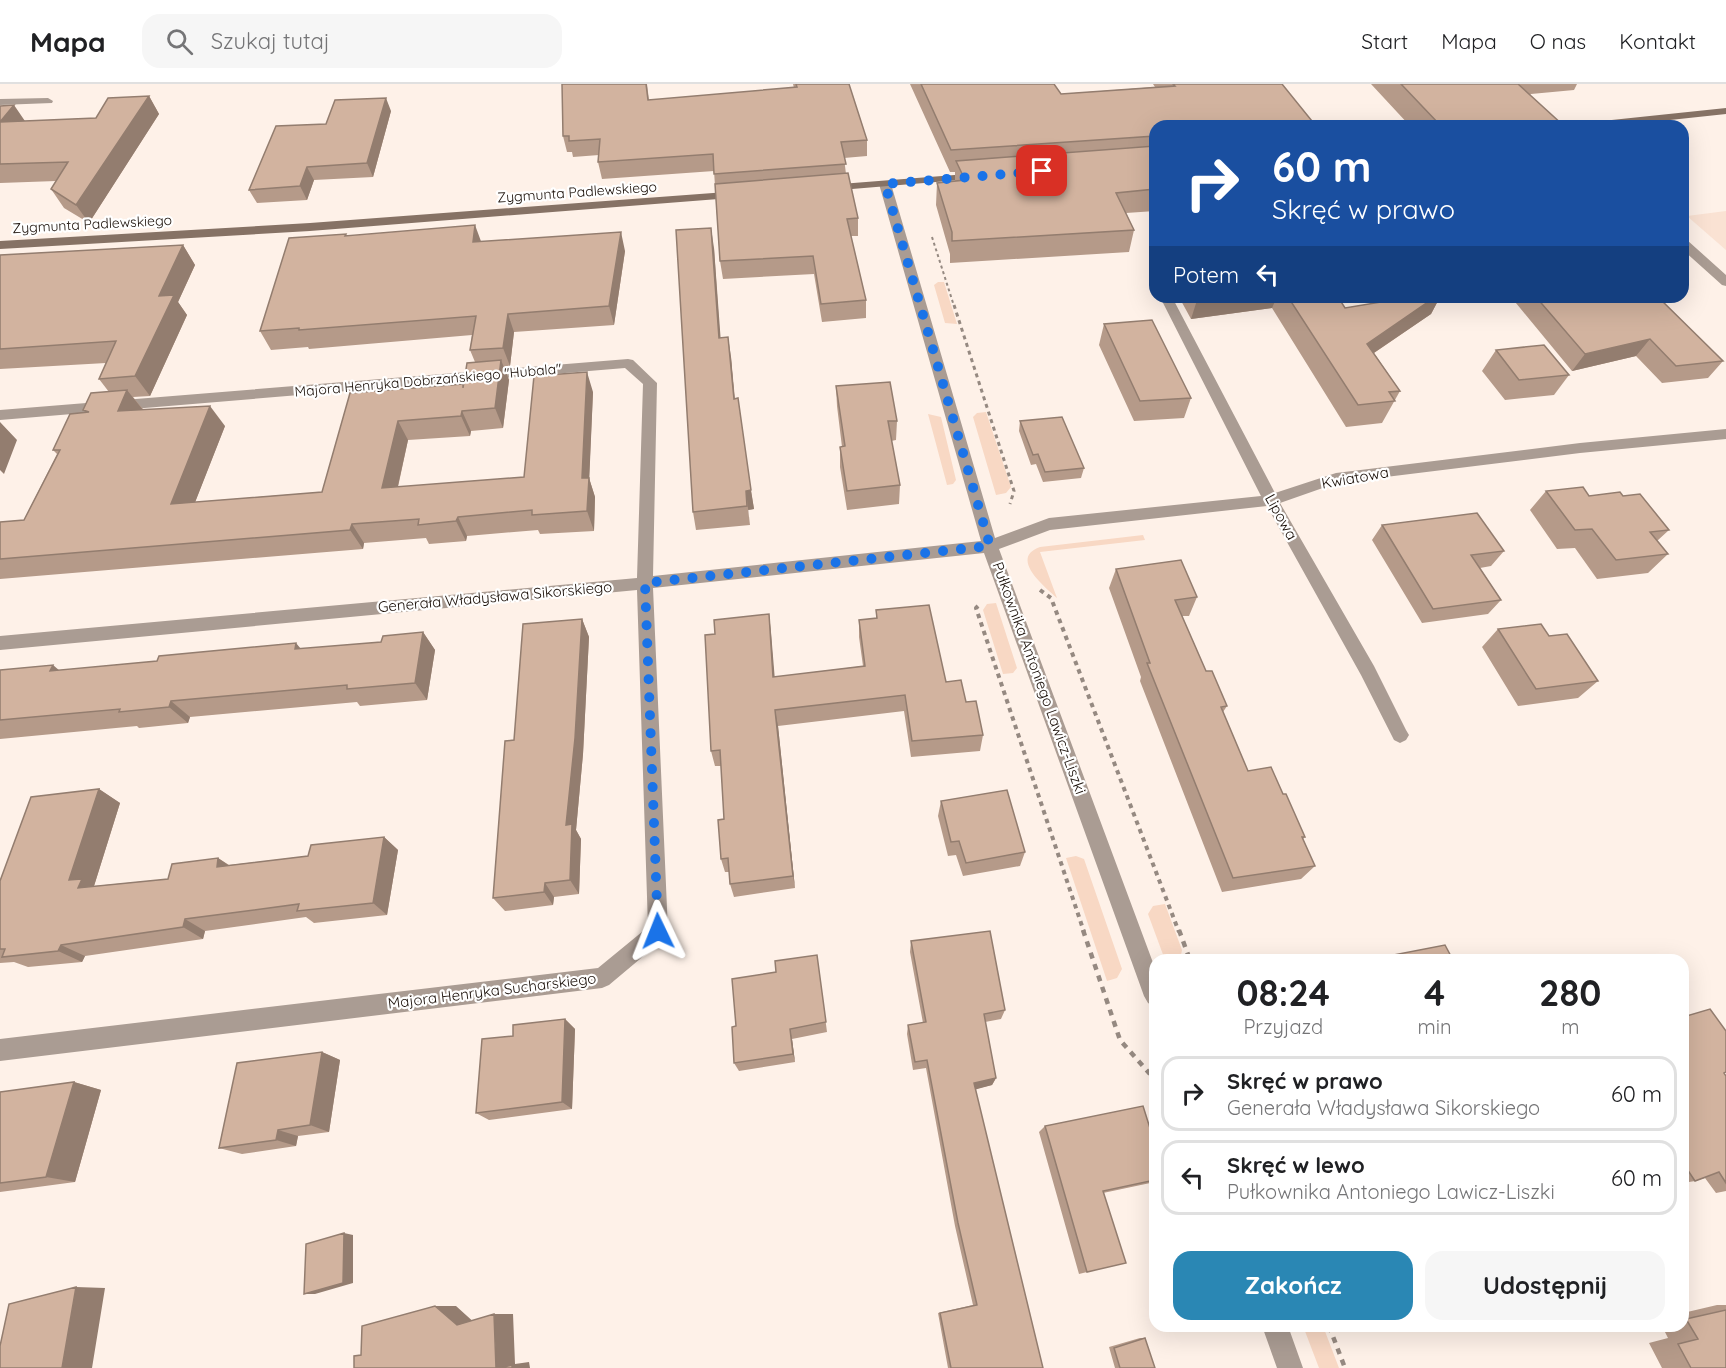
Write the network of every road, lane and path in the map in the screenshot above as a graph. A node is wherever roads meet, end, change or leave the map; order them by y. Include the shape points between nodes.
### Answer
1 (48, 101) dead end
2 (0, 102) edge
3 (1726, 111) edge
4 (1640, 120) edge
5 (991, 176) edge
6 (885, 184) junction
7 (814, 189) edge
8 (755, 194) edge
9 (0, 244) edge
10 (1689, 248) edge
11 (1726, 282) edge
12 (1169, 303) edge
13 (0, 415) edge
14 (1726, 434) edge
15 (1271, 500) junction
16 (990, 546) junction
17 (645, 583) junction
18 (0, 643) edge
19 (1400, 735) dead end
20 (1149, 980) edge
21 (0, 1050) edge
22 (1277, 1332) edge
23 (1331, 1332) edge
24 (1290, 1368) edge
25 (1345, 1368) edge

1 - 2 street
3 - 4 street
5 - 6 street
6 - 7 street
6 - 16 street, Pułkownika Antoniego Lawicz-Liszki
8 - 9 street, Zygmunta Padlewskiego via 310,227
10 - 11 street
12 - 15 street, Lipowa
13 - 17 street, Majora Henryka Dobrzańskiego "Hubala" via 628,363 650,383
14 - 15 street, Kwiatowa via 1336,478
15 - 16 street, Kwiatowa via 1049,524
15 - 19 street, Lipowa via 1368,670
16 - 17 street, Generała Władysława Sikorskiego
16 - 20 street, Pułkownika Antoniego Lawicz-Liszki
17 - 18 street, Generała Władysława Sikorskiego
17 - 21 street, Majora Henryka Sucharskiego via 658,931 602,978
22 - 24 street
23 - 25 path

